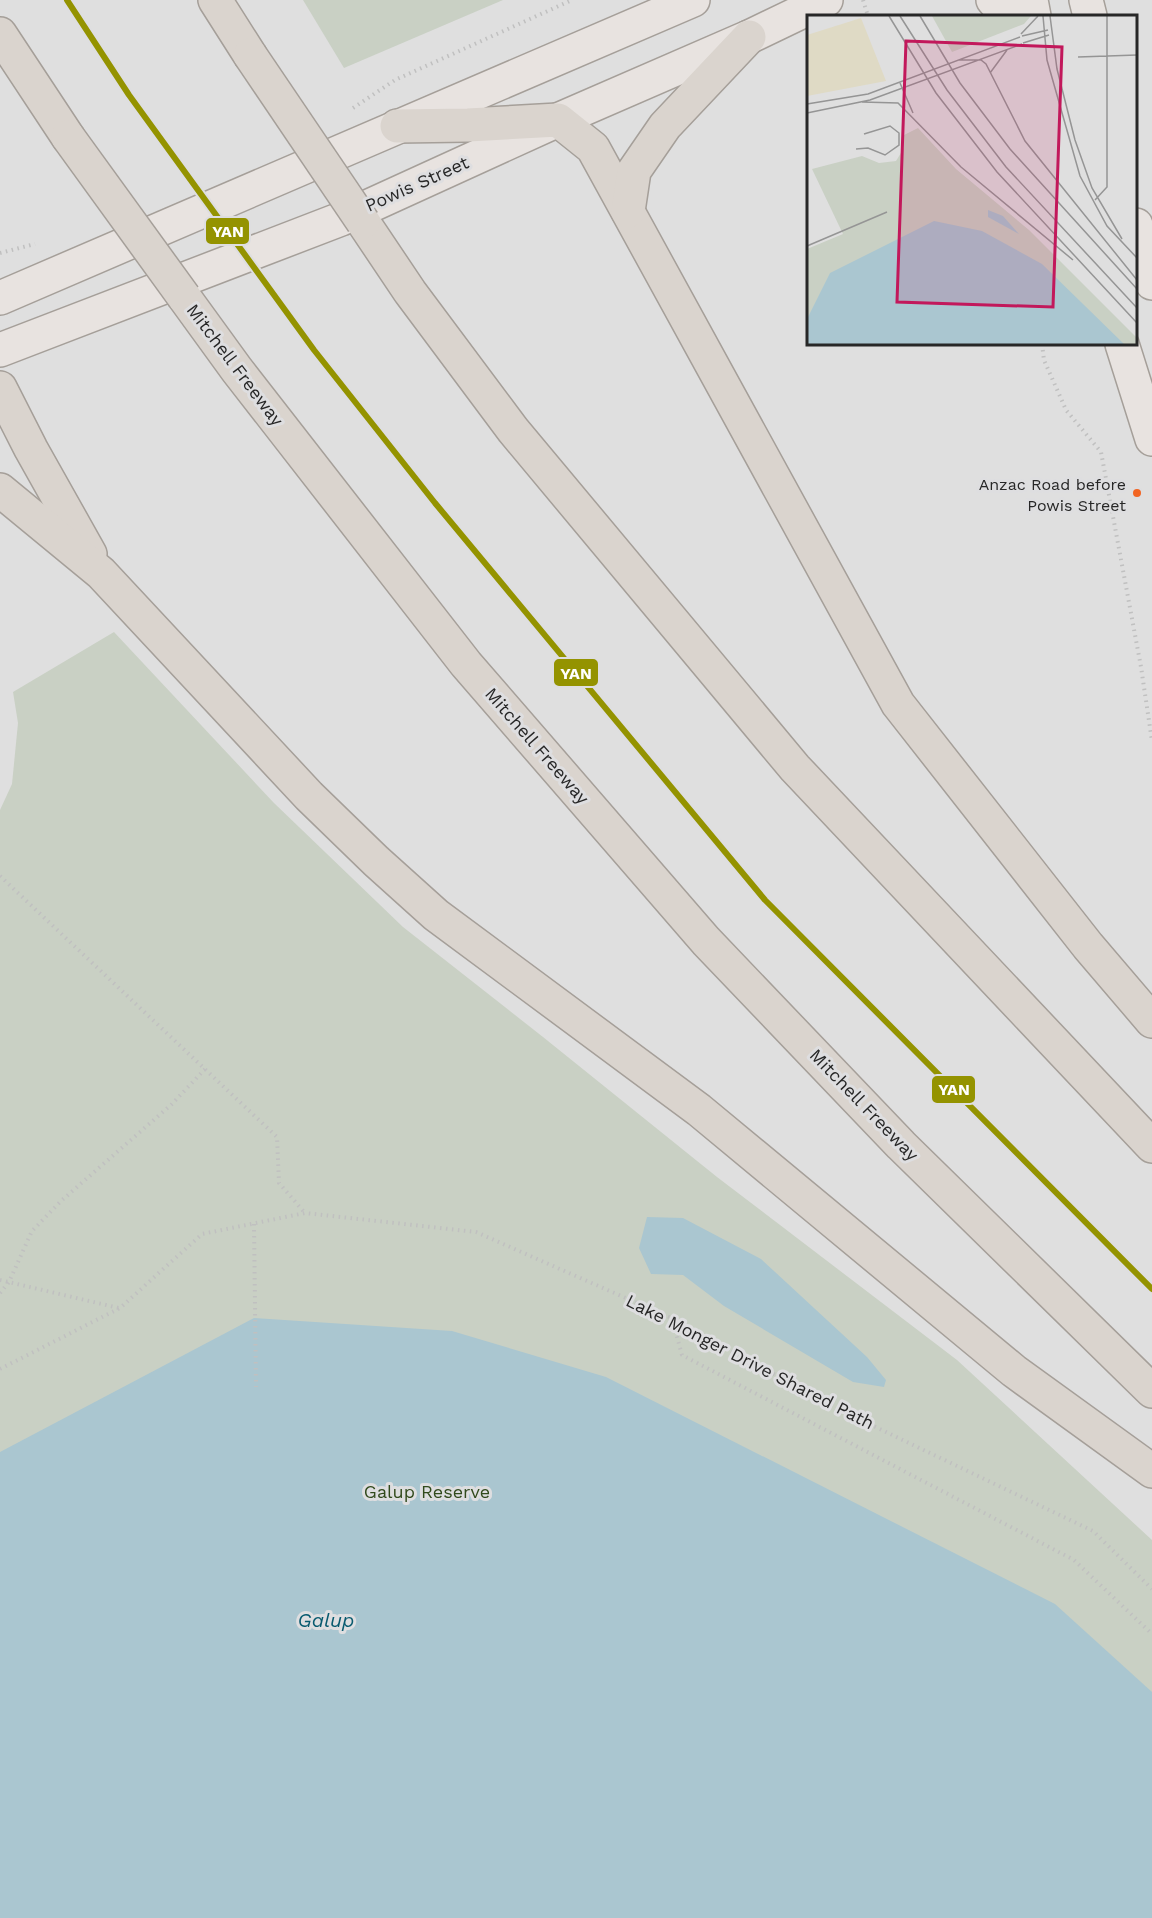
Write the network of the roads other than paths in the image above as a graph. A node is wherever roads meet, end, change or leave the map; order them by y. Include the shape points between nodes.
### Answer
1 (215, 0) edge
2 (693, 0) edge
3 (826, 0) edge
4 (993, 0) edge
5 (1031, 0) edge
6 (1086, 0) edge
7 (1006, 15) edge
8 (1034, 15) edge
9 (1090, 15) edge
10 (0, 34) edge
11 (749, 37) junction
12 (558, 120) junction
13 (397, 126) junction
14 (628, 211) junction
15 (1137, 229) edge
16 (1152, 283) edge
17 (0, 298) edge
18 (1122, 345) edge
19 (0, 350) edge
20 (0, 388) edge
21 (1152, 439) edge
22 (0, 490) edge
23 (102, 573) junction
24 (1152, 1021) edge
25 (1152, 1146) edge
26 (1152, 1391) edge
27 (1152, 1470) edge

1 - 25 highway, bridge via 410,292 513,430 795,768
2 - 13 main road
3 - 11 main road, Powis Street
4 - 7 main road
5 - 8 main road
6 - 9 main road
10 - 26 highway, Mitchell Freeway, bridge via 68,137 237,370 466,664 706,941 901,1145
11 - 12 main road, Powis Street
11 - 14 highway via 665,126 634,171
12 - 13 highway
12 - 14 highway via 593,148
12 - 19 main road, Powis Street via 341,219
13 - 17 main road
14 - 24 highway via 898,704 1088,946
15 - 16 main road
18 - 21 main road
20 - 23 highway
22 - 23 highway
23 - 27 highway via 309,796 436,915 699,1110 1014,1371

